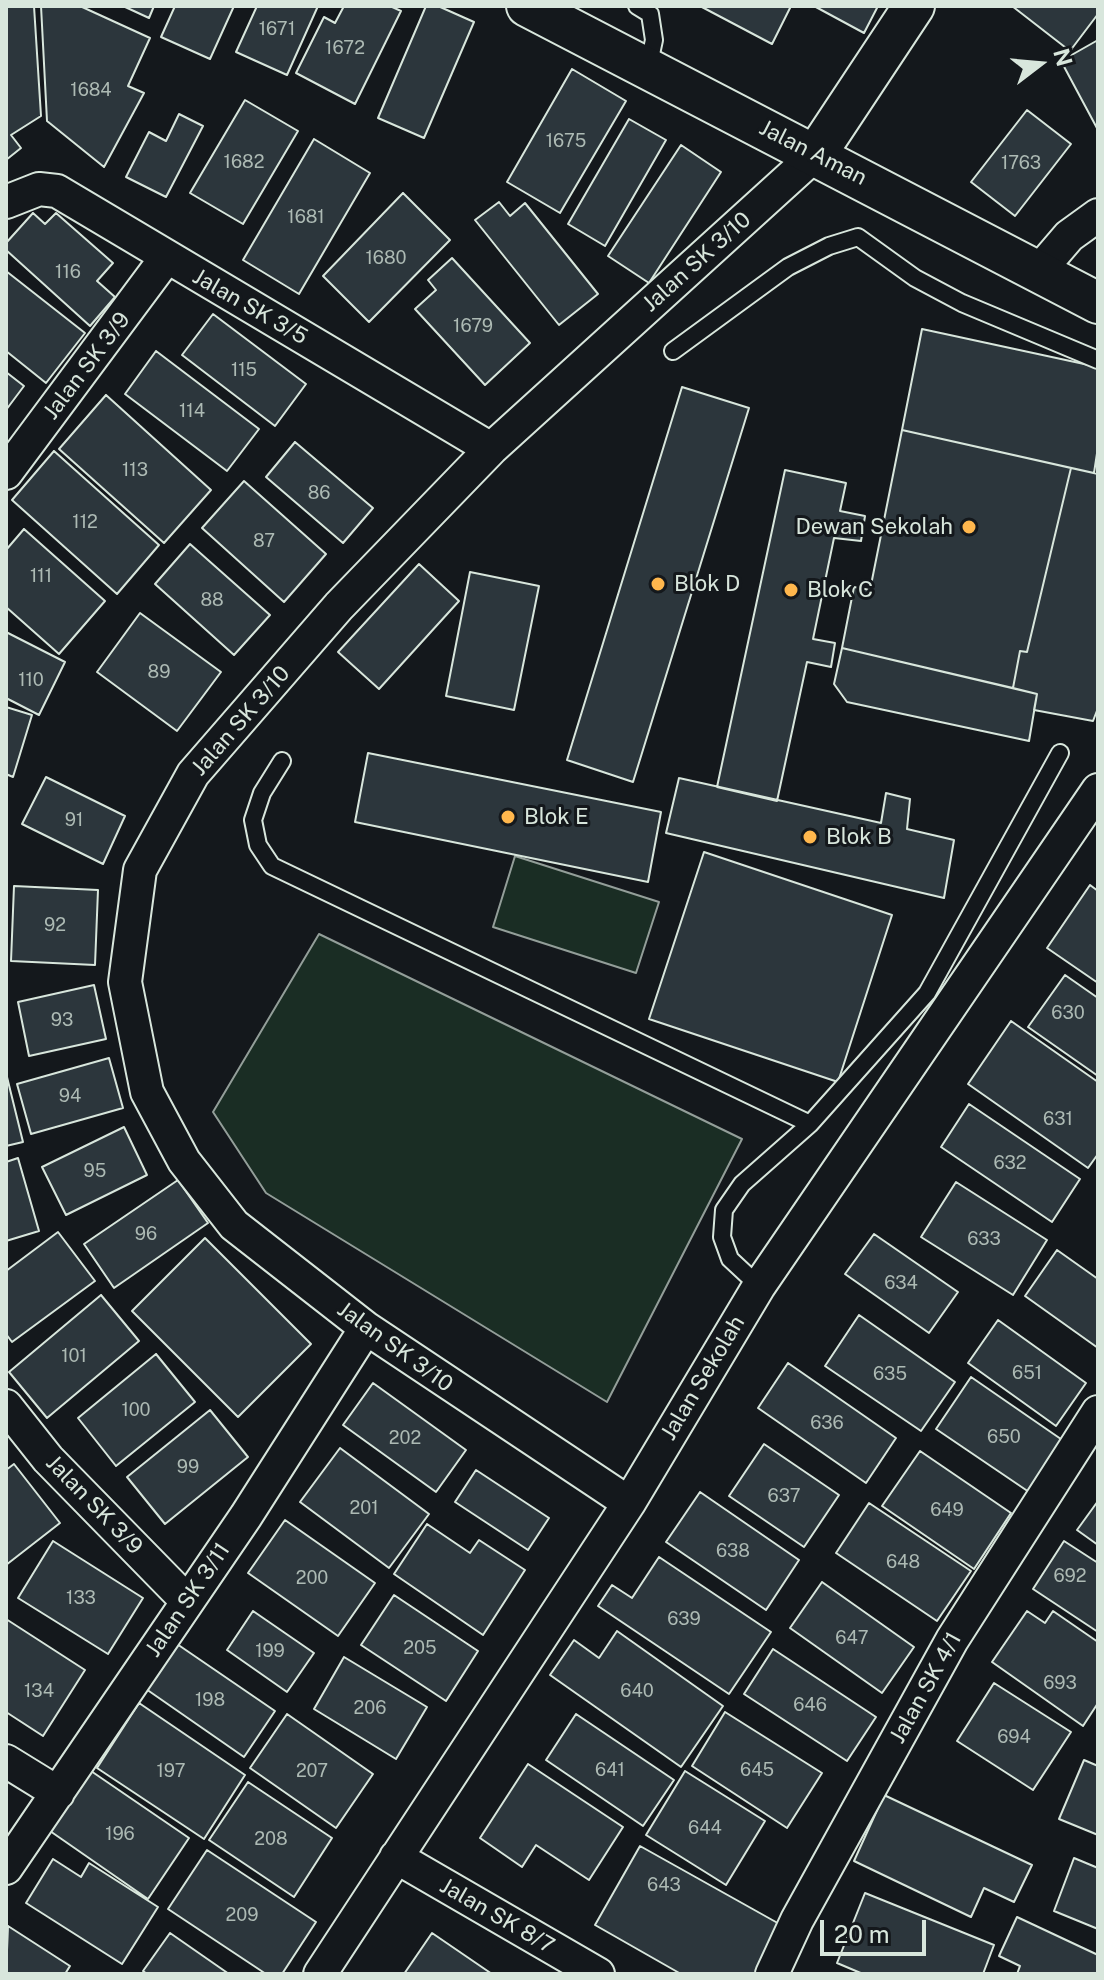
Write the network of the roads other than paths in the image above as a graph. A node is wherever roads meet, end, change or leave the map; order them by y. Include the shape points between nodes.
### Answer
1 (527, 6) edge
2 (637, 6) edge
3 (914, 6) edge
4 (647, 71) junction
5 (816, 154) junction
6 (6, 202) edge
7 (1098, 215) edge
8 (166, 258) junction
9 (1039, 271) junction
10 (1098, 303) edge
11 (673, 351) dead end
12 (1098, 360) edge
13 (491, 449) junction
14 (6, 473) edge
15 (1060, 753) dead end
16 (282, 761) dead end
17 (1098, 790) edge
18 (810, 1124) junction
19 (759, 1286) junction
20 (366, 1328) junction
21 (6, 1406) edge
22 (1098, 1412) edge
23 (629, 1503) junction
24 (187, 1601) junction
25 (6, 1761) edge
26 (58, 1793) junction
27 (396, 1857) junction
28 (6, 1868) edge
29 (320, 1974) edge
30 (598, 1974) edge
31 (772, 1974) edge

1 - 4 street, Jalan Aman
2 - 4 lane via 650,14 654,40
3 - 5 street
4 - 5 street, Jalan Aman
5 - 9 street, Jalan Aman
5 - 13 street, Jalan SK 3/10
6 - 8 street, Jalan SK 3/5 via 39,189 57,191
7 - 9 street via 1069,236
8 - 13 street, Jalan SK 3/5
8 - 14 street, Jalan SK 3/9
9 - 10 street, Jalan Aman
11 - 12 lane via 788,267 858,237 915,278 962,303
13 - 20 street, Jalan SK 3/10 via 339,606 193,774 140,870 125,982 147,1092 184,1161 234,1225
15 - 18 lane via 927,993
16 - 18 lane via 253,820 258,845 272,866
17 - 19 street, Jalan Sekolah
18 - 19 lane via 742,1184 724,1210 722,1237 730,1259
19 - 23 street, Jalan Sekolah
20 - 23 street, Jalan SK 3/10
20 - 24 street, Jalan SK 3/11
21 - 24 street, Jalan SK 3/9 via 48,1459
22 - 31 street, Jalan SK 4/1 via 952,1640
23 - 27 street, Jalan Sekolah
24 - 26 street, Jalan SK 3/11
25 - 26 street
26 - 28 street, Jalan SK 3/11
27 - 29 street, Jalan Sekolah
27 - 30 street, Jalan SK 8/7

